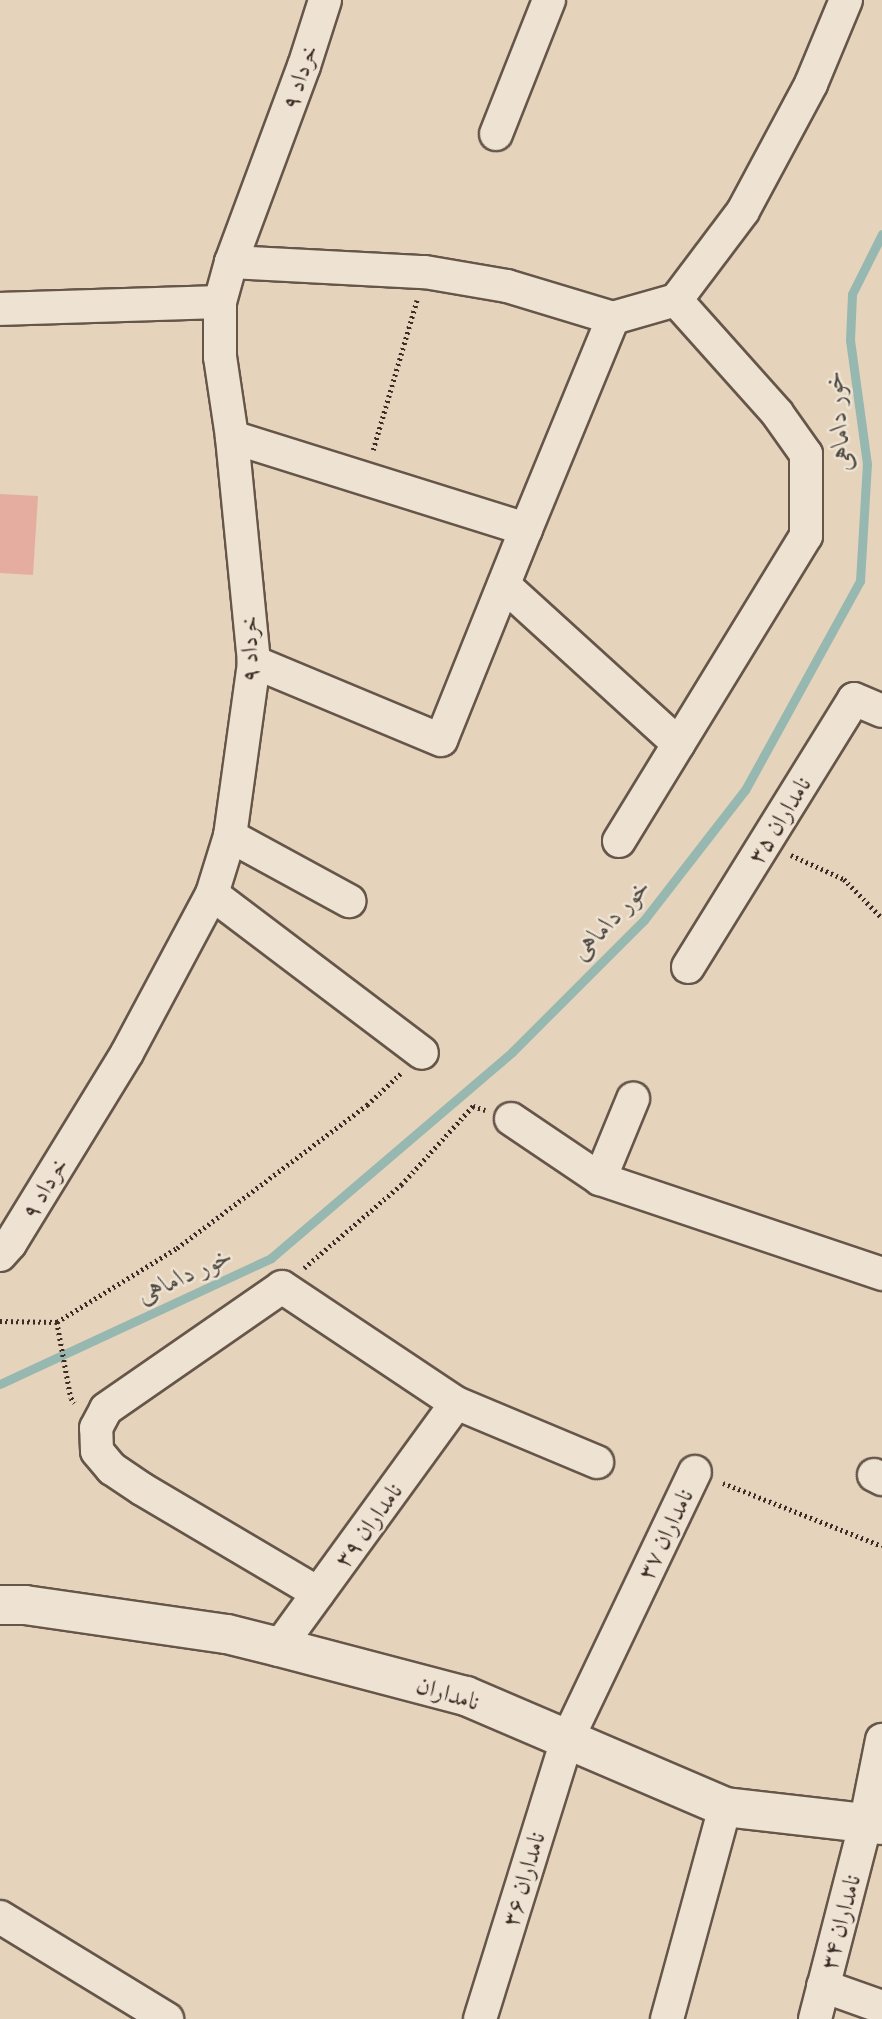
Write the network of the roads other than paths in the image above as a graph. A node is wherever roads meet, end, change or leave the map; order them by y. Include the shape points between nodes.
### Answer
1 (325, 0) edge
2 (549, 0) edge
3 (845, 0) edge
4 (496, 134) dead end
5 (231, 262) junction
6 (676, 300) junction
7 (220, 302) junction
8 (0, 309) edge
9 (613, 318) junction
10 (232, 438) junction
11 (526, 530) junction
12 (504, 585) junction
13 (254, 662) junction
14 (882, 711) edge
15 (679, 744) junction
16 (230, 836) junction
17 (619, 841) dead end
18 (212, 894) junction
19 (349, 901) dead end
20 (688, 967) dead end
21 (422, 1053) road end
22 (633, 1099) dead end
23 (511, 1119) road end
24 (600, 1179) junction
25 (0, 1255) edge
26 (882, 1274) edge
27 (456, 1403) junction
28 (597, 1462) dead end
29 (695, 1472) road end
30 (318, 1593) junction
31 (0, 1605) edge
32 (279, 1647) junction
33 (567, 1740) junction
34 (882, 1740) edge
35 (725, 1807) junction
36 (873, 1825) edge
37 (0, 1917) edge
38 (823, 1986) junction
39 (882, 2007) edge
40 (167, 2019) edge
41 (480, 2019) edge
42 (667, 2019) edge
43 (815, 2019) edge

1 - 5 street, خرداد ۹
2 - 4 street
3 - 6 street via 811,84 743,211
5 - 7 street, خرداد ۹
5 - 9 street via 425,272 507,286
6 - 9 street
6 - 15 street via 778,413 806,454 806,536
7 - 8 street
7 - 10 street, خرداد ۹ via 220,357
9 - 11 street
10 - 11 street
10 - 13 street, خرداد ۹
11 - 12 street
12 - 13 street via 441,740
12 - 15 street
13 - 16 street, خرداد ۹
14 - 20 street, نامداران ۳۵ via 854,699
15 - 17 street
16 - 18 street, خرداد ۹
16 - 19 street
18 - 21 street
18 - 25 street, خرداد ۹ via 127,1053
22 - 24 street
23 - 24 street
24 - 26 street
27 - 28 street
27 - 30 street, نامداران ۳۹
27 - 30 street via 282,1287 106,1409 96,1428 97,1451 112,1469
29 - 33 street, نامداران ۳۷
30 - 32 street, نامداران ۳۹
31 - 32 street, نامداران via 227,1634
32 - 33 street, نامداران via 466,1696
33 - 35 street, نامداران
33 - 41 street, نامداران ۳۶
34 - 36 street
35 - 36 street, نامداران
35 - 42 street
36 - 38 street, نامداران ۳۴
37 - 40 street
38 - 39 street
38 - 43 street, نامداران ۳۴

